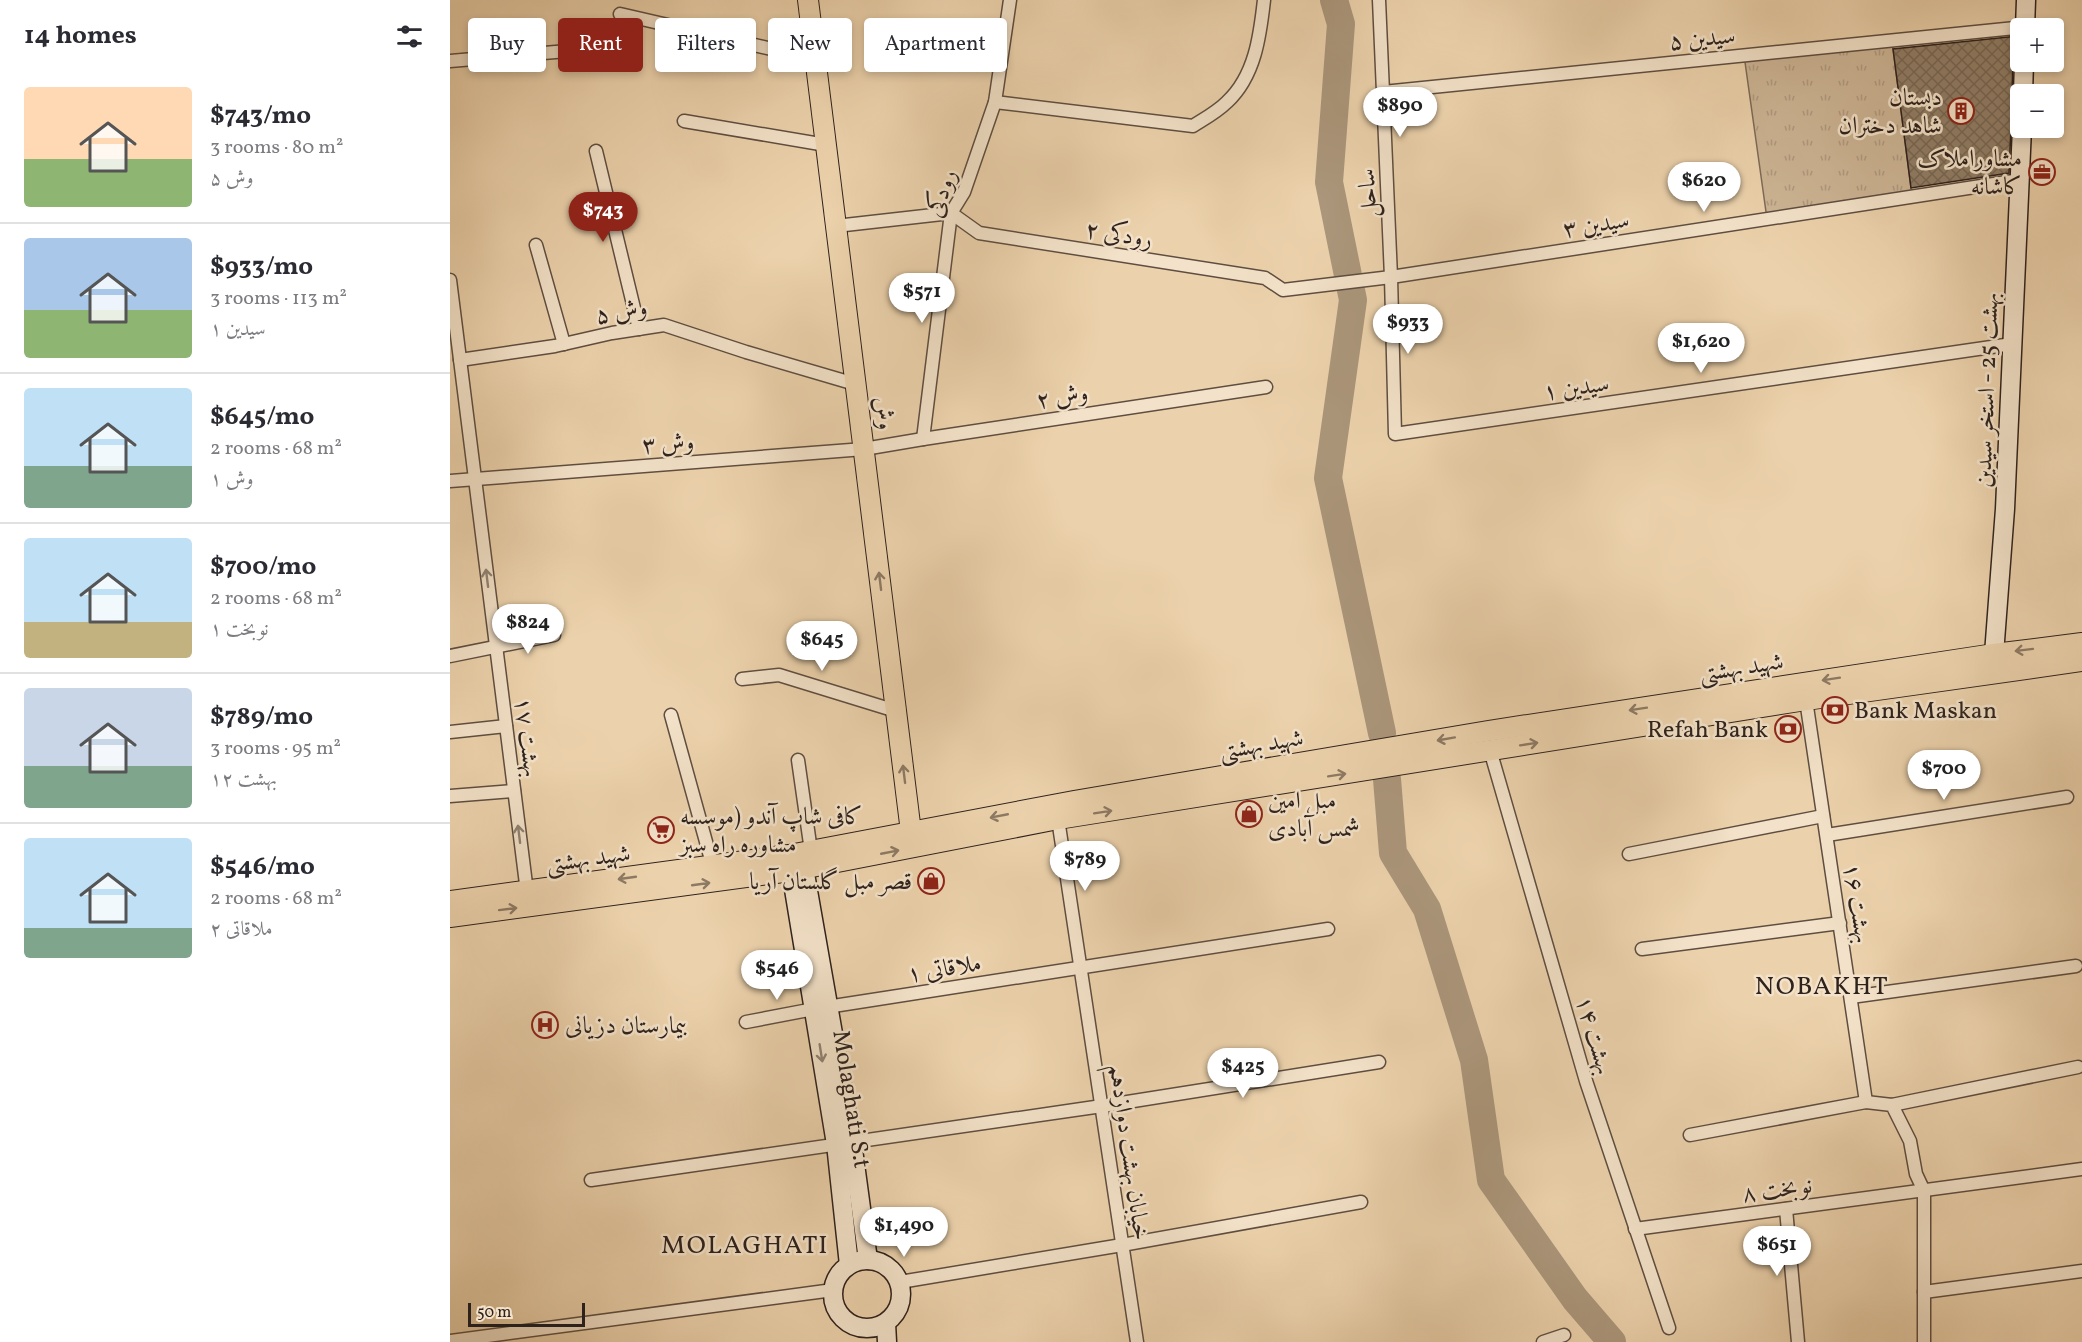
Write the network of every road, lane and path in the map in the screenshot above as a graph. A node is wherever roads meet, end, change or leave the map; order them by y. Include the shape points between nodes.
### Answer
1 (808, 0) edge
2 (1010, 0) edge
3 (1264, 0) edge
4 (1379, 0) edge
5 (2026, 0) edge
6 (620, 14) dead end
7 (810, 18) edge
8 (2025, 18) edge
9 (2010, 29) edge
10 (768, 48) edge
11 (558, 52) edge
12 (450, 61) edge
13 (817, 72) edge
14 (1383, 92) junction
15 (995, 102) junction
16 (684, 121) dead end
17 (2022, 138) edge
18 (826, 146) junction
19 (596, 151) dead end
20 (2020, 180) junction
21 (951, 213) junction
22 (836, 226) junction
23 (536, 245) dead end
24 (1391, 277) junction
25 (450, 280) edge
26 (1283, 290) joint
27 (639, 329) junction
28 (564, 344) junction
29 (2012, 344) junction
30 (460, 360) junction
31 (855, 384) junction
32 (1266, 387) dead end
33 (1395, 434) joint
34 (923, 439) junction
35 (864, 449) junction
36 (475, 479) junction
37 (450, 481) edge
38 (554, 635) dead end
39 (2082, 643) edge
40 (496, 646) junction
41 (1994, 654) junction
42 (450, 656) edge
43 (2082, 661) edge
44 (742, 679) dead end
45 (1806, 700) junction
46 (896, 711) junction
47 (671, 716) dead end
48 (506, 726) junction
49 (450, 732) edge
50 (1490, 750) junction
51 (798, 760) dead end
52 (514, 791) junction
53 (450, 796) edge
54 (2067, 797) dead end
55 (1823, 816) junction
56 (1058, 819) junction
57 (911, 832) junction
58 (1827, 835) junction
59 (1629, 854) dead end
60 (799, 860) junction
61 (713, 867) junction
62 (527, 892) junction
63 (450, 901) edge
64 (450, 917) edge
65 (1840, 923) junction
66 (1328, 929) dead end
67 (1641, 949) dead end
68 (2076, 966) dead end
69 (1081, 969) junction
70 (1851, 998) junction
71 (821, 1008) junction
72 (746, 1022) dead end
73 (1378, 1062) dead end
74 (2078, 1067) dead end
75 (1866, 1102) junction
76 (1892, 1105) junction
77 (1102, 1107) junction
78 (1690, 1135) dead end
79 (844, 1143) junction
80 (2082, 1169) edge
81 (591, 1180) dead end
82 (1924, 1191) junction
83 (1362, 1202) dead end
84 (1786, 1209) junction
85 (1635, 1229) junction
86 (1122, 1245) junction
87 (868, 1260) junction
88 (849, 1264) junction
89 (2082, 1271) edge
90 (900, 1282) junction
91 (833, 1290) junction
92 (1924, 1292) junction
93 (886, 1323) junction
94 (1669, 1328) dead end
95 (860, 1335) edge
96 (1564, 1335) dead end
97 (450, 1341) edge
98 (887, 1342) edge
99 (1137, 1342) edge
100 (1543, 1342) edge
101 (1798, 1342) edge
102 (1924, 1342) edge

1 - 7 main road, وش
2 - 15 street, رودکی
3 - 15 street via 1260,37 1248,74 1227,102 1193,126
4 - 14 street, ساحل
5 - 8 main road
6 - 10 street
9 - 14 street, سیدین ۵
11 - 12 street
13 - 18 main road, وش
14 - 24 street, ساحل
15 - 21 street, رودکی via 964,192
16 - 18 street
17 - 20 main road, بهشت 25 - استخر سیدین
18 - 22 main road, وش
19 - 27 street
20 - 24 street, سیدین ۳
20 - 29 main road, بهشت 25 - استخر سیدین
21 - 22 street
21 - 26 street, رودکی ۲ via 979,233 1265,278
21 - 34 street, رودکی
22 - 31 main road, وش
23 - 28 street
24 - 26 street, سیدین ۳
24 - 33 street, ساحل
25 - 30 street, بهشت ۱۷
27 - 28 street, وش ۵
27 - 31 street, وش ۵ via 664,325
28 - 30 street, وش ۵
29 - 33 street, سیدین ۱
29 - 41 main road, بهشت 25 - استخر سیدین
30 - 36 street, بهشت ۱۷
31 - 35 main road, وش
32 - 34 street, وش ۲
34 - 35 street, وش ۲
35 - 36 street, وش ۳
46 -> 35 main road, وش
36 - 37 street, وش ۳
40 -> 36 street, بهشت ۱۷
38 - 40 street
39 -> 41 main road, شهید بهشتی
40 - 42 street
40 - 48 street, بهشت ۱۷
41 -> 57 main road, شهید بهشتی via 1488,732
43 - 45 main road, شهید بهشتی
44 - 46 street via 779,675
50 -> 45 main road, شهید بهشتی
45 - 55 street, ۱۶ بهشت
57 -> 46 main road, وش
47 - 61 street
48 - 49 street
48 - 52 street, بهشت ۱۷
56 -> 50 main road, شهید بهشتی
50 - 85 street, بهشت ۱۴ via 1582,1069
51 - 60 street
52 - 53 street
62 -> 52 street, بهشت ۱۷
54 - 58 street
55 - 58 street, ۱۶ بهشت
55 - 59 street
60 -> 56 main road, شهید بهشتی
56 - 69 street, خیابان بهشت دوازدهم
57 - 60 main road, شهید بهشتی
58 - 65 street, ۱۶ بهشت
60 - 61 main road, شهید بهشتی
64 -> 60 main road, شهید بهشتی
60 - 71 main road, Molaghati S.t
61 -> 62 main road, شهید بهشتی
62 - 63 main road, شهید بهشتی
65 - 67 street
65 - 70 street, ۱۶ بهشت
66 - 69 street, ملاقاتی ۱
68 - 70 street
69 - 71 street, ملاقاتی ۱
69 - 77 street, خیابان بهشت دوازدهم
70 - 75 street, ۱۶ بهشت
71 - 72 street, ملاقاتی ۱
71 - 79 main road, Molaghati S.t
73 - 77 street
74 - 76 street
75 - 76 street
75 - 78 street
76 - 82 street via 1910,1141 1916,1174
77 - 79 street
77 - 86 street, خیابان بهشت دوازدهم
79 - 81 street
79 - 87 main road, Molaghati S.t
79 - 88 main road, Molaghati S.t
80 - 82 street, ۸ نوبخت
82 - 84 street, ۸ نوبخت
82 - 92 street
83 - 86 street
84 - 85 street, ۸ نوبخت
84 - 101 street
85 - 94 street, بهشت ۱۴
86 - 90 street
86 - 99 street, خیابان بهشت دوازدهم
87 - 88 main road
87 - 90 main road via 887,1266
88 - 91 main road via 839,1274
89 - 92 street
90 - 93 main road via 900,1302
91 - 95 main road via 839,1314
91 - 97 street
92 - 102 street
93 - 95 main road
93 - 98 main road
96 - 100 street

